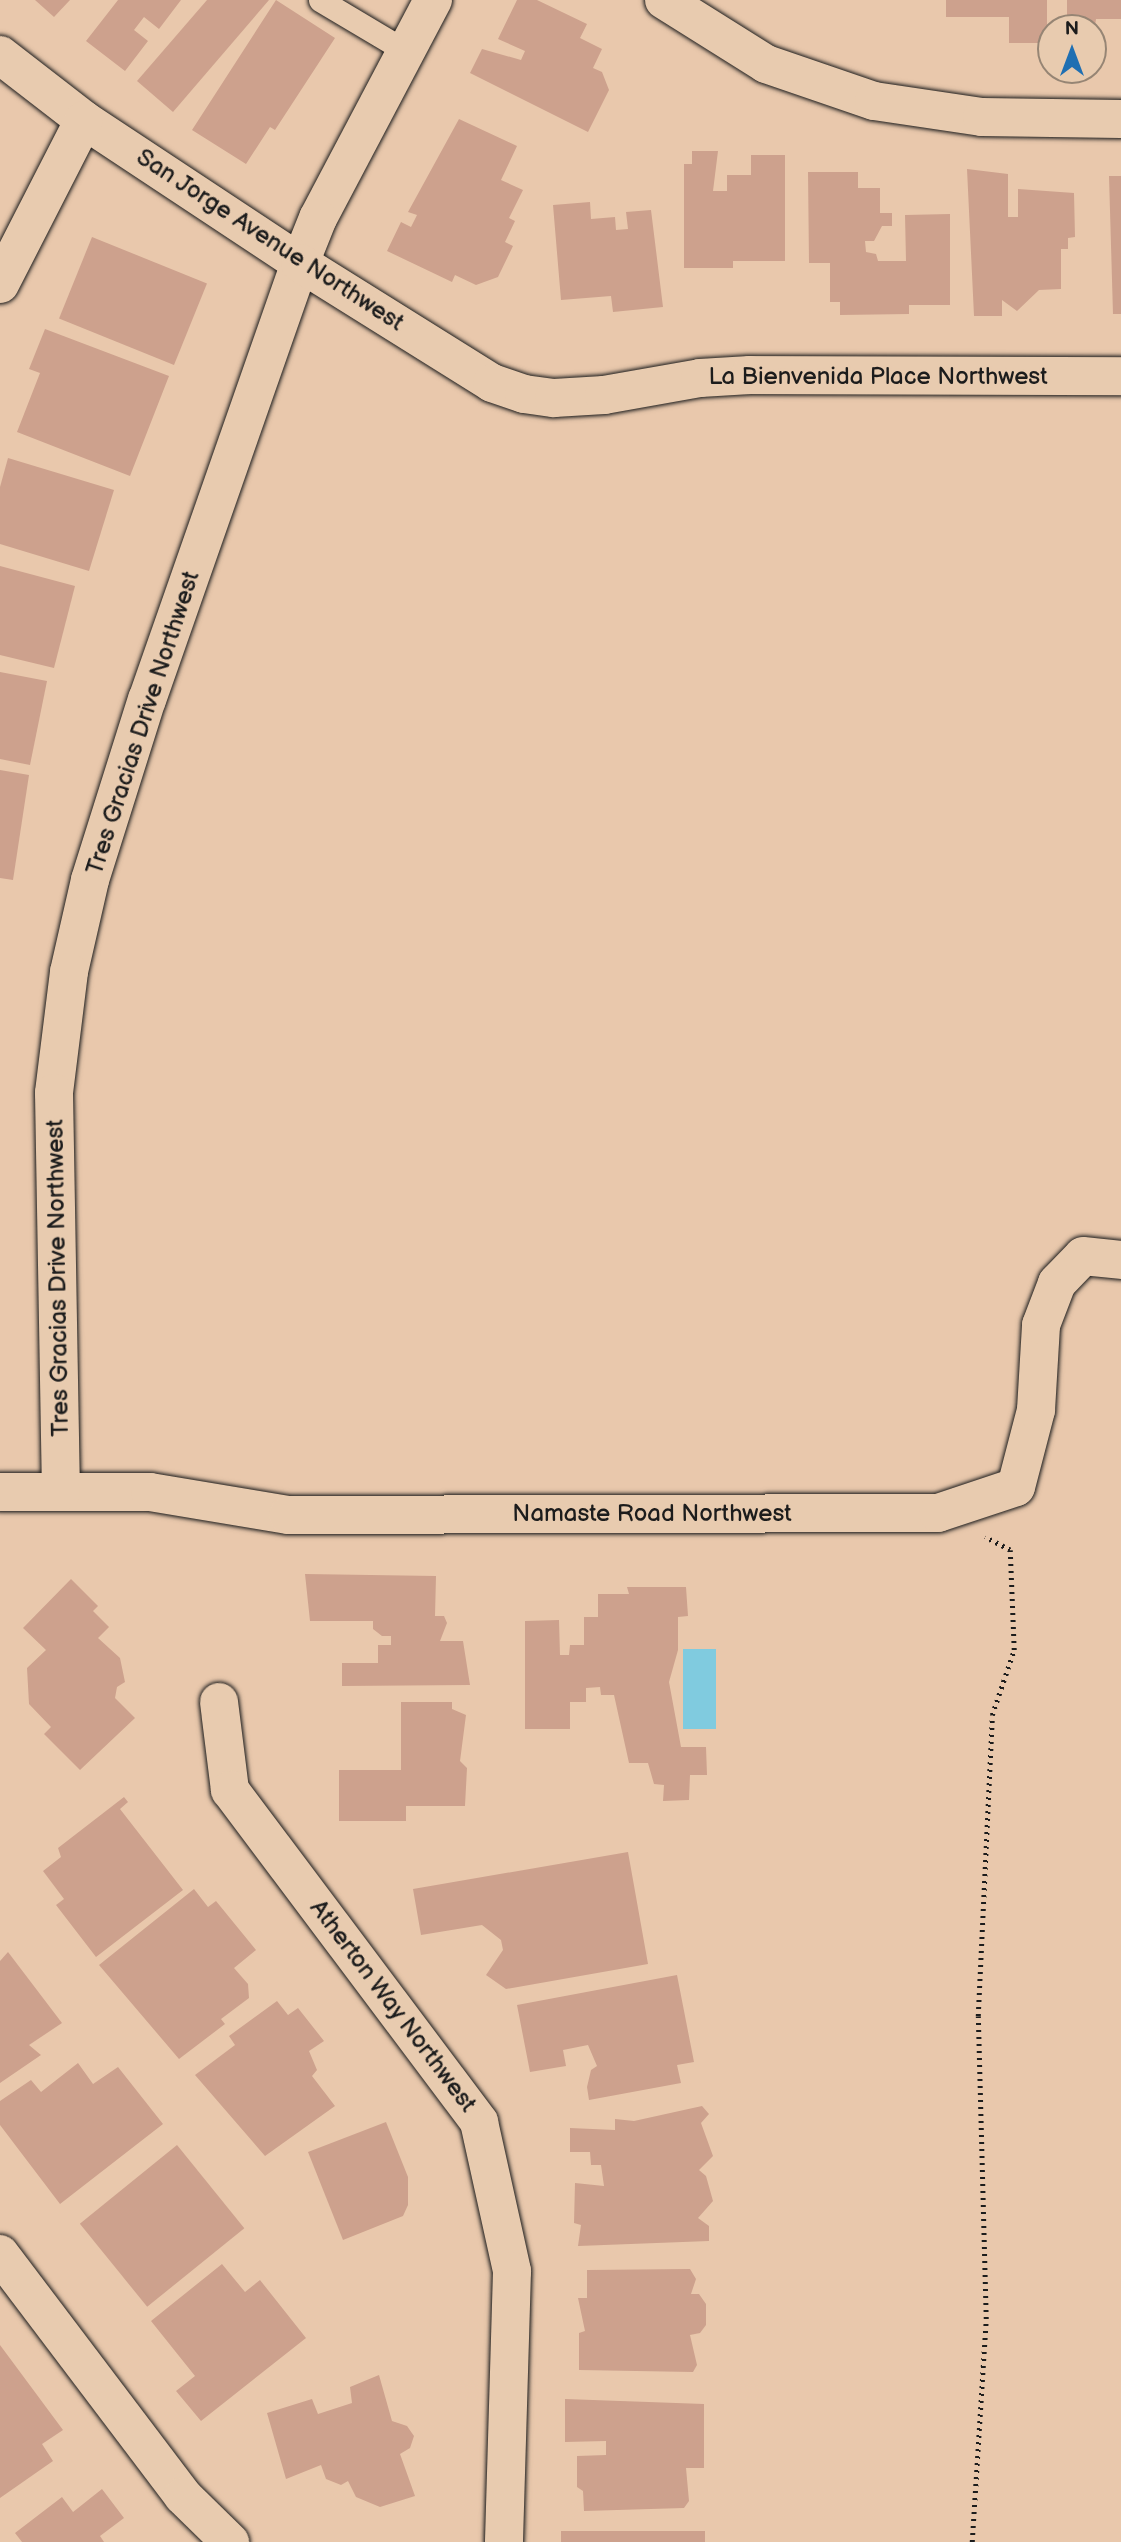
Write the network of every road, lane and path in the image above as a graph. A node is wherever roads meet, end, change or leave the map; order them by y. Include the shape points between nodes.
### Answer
1 (320, 0) edge
2 (433, 0) edge
3 (664, 0) edge
4 (404, 50) junction
5 (0, 55) edge
6 (1121, 119) edge
7 (84, 120) junction
8 (300, 262) junction
9 (0, 285) edge
10 (1121, 376) edge
11 (554, 398) joint
12 (1121, 1260) edge
13 (0, 1492) edge
14 (61, 1492) junction
15 (937, 1513) junction
16 (219, 1702) dead end
17 (0, 2254) edge
18 (230, 2542) edge
19 (505, 2542) edge
20 (972, 2542) edge

1 - 4 lane
2 - 4 street, Tres Gracias Drive Northwest
3 - 6 street via 766,64 874,101 982,117
4 - 8 street, Tres Gracias Drive Northwest
5 - 7 street, San Jorge Avenue Northwest
7 - 8 street, San Jorge Avenue Northwest
7 - 9 street
8 - 11 street, San Jorge Avenue Northwest via 492,383
8 - 14 street, Tres Gracias Drive Northwest via 148,699 90,880 69,972 54,1093
10 - 11 street, La Bienvenida Place Northwest via 750,375
12 - 15 street, Namaste Road Northwest via 1083,1256 1057,1283 1041,1325 1036,1410 1016,1487
13 - 14 street, Namaste Road Northwest
14 - 15 street, Namaste Road Northwest via 149,1492 288,1515
15 - 20 path via 1010,1550 1014,1637 1014,1650 992,1715 978,2002 986,2319
16 - 19 street, Atherton Way Northwest via 230,1790 479,2122 512,2271
17 - 18 street via 183,2496

